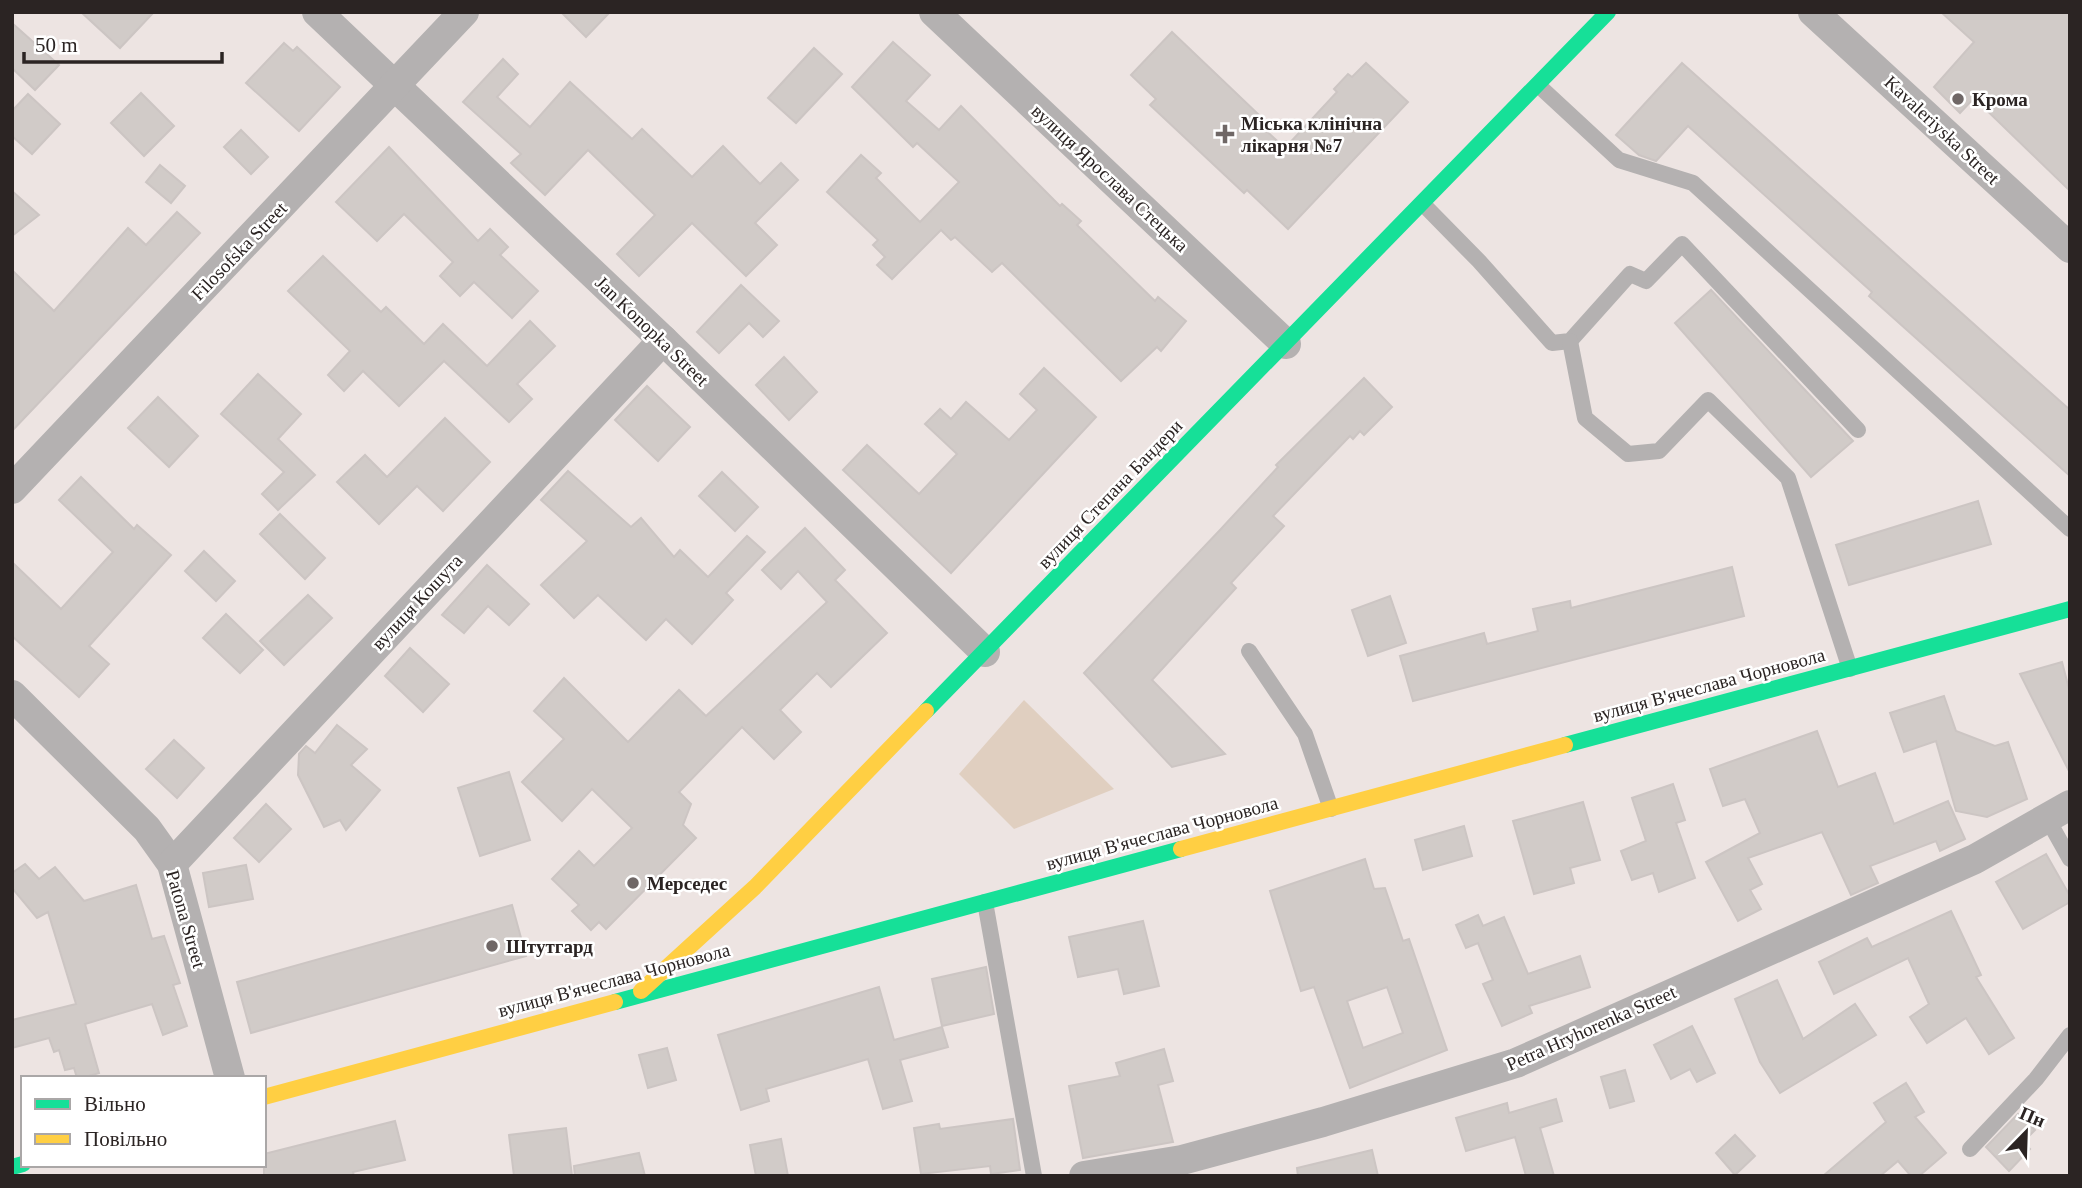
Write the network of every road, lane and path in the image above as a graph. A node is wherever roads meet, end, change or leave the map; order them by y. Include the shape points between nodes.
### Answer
1 (317, 12) edge
2 (464, 12) edge
3 (934, 12) edge
4 (1608, 12) edge
5 (1813, 12) edge
6 (1538, 85) junction
7 (396, 86) junction
8 (1422, 203) junction
9 (2070, 248) edge
10 (663, 340) junction
11 (1570, 341) junction
12 (1286, 344) junction
13 (1858, 430) dead end
14 (12, 489) edge
15 (2070, 529) edge
16 (2070, 610) edge
17 (1249, 652) dead end
18 (985, 653) junction
19 (1850, 669) junction
20 (12, 695) edge
21 (1331, 809) junction
22 (2058, 812) edge
23 (2070, 859) edge
24 (172, 864) junction
25 (985, 902) junction
26 (634, 997) junction
27 (2070, 1035) edge
28 (229, 1076) edge
29 (266, 1096) edge
30 (1969, 1149) dead end
31 (1034, 1176) edge
32 (1084, 1176) edge

1 - 7 street, Jan Konopka Street
2 - 7 street, Filosofska Street
3 - 12 street, вулиця Ярослава Стецька
4 - 6 street, вулиця Степана Бандери
5 - 9 street, Kavaleriyska Street
6 - 8 street, вулиця Степана Бандери
6 - 15 lane via 1619,160 1693,183
7 - 10 street, Jan Konopka Street
7 - 14 street, Filosofska Street
8 - 11 lane via 1552,343
8 - 12 street, вулиця Степана Бандери
10 - 18 street, Jan Konopka Street
10 - 24 street, вулиця Кошута
11 - 13 lane via 1630,274 1646,281 1682,244
11 - 19 lane via 1585,418 1628,454 1659,451 1708,400 1788,478
12 - 18 street, вулиця Степана Бандери
16 - 19 street, вулиця В'ячеслава Чорновола
17 - 21 lane via 1305,734
18 - 26 street, вулиця Степана Бандери via 755,887
19 - 21 street, вулиця В'ячеслава Чорновола
20 - 24 street, Patona Street via 147,829
21 - 25 street, вулиця В'ячеслава Чорновола
22 - 23 lane
22 - 32 street, Petra Hryhorenka Street via 1975,859 1516,1063 1246,1143 1181,1160
24 - 28 street, Patona Street
25 - 26 street, вулиця В'ячеслава Чорновола
25 - 31 lane
26 - 29 street, вулиця В'ячеслава Чорновола
27 - 30 lane via 2036,1079

